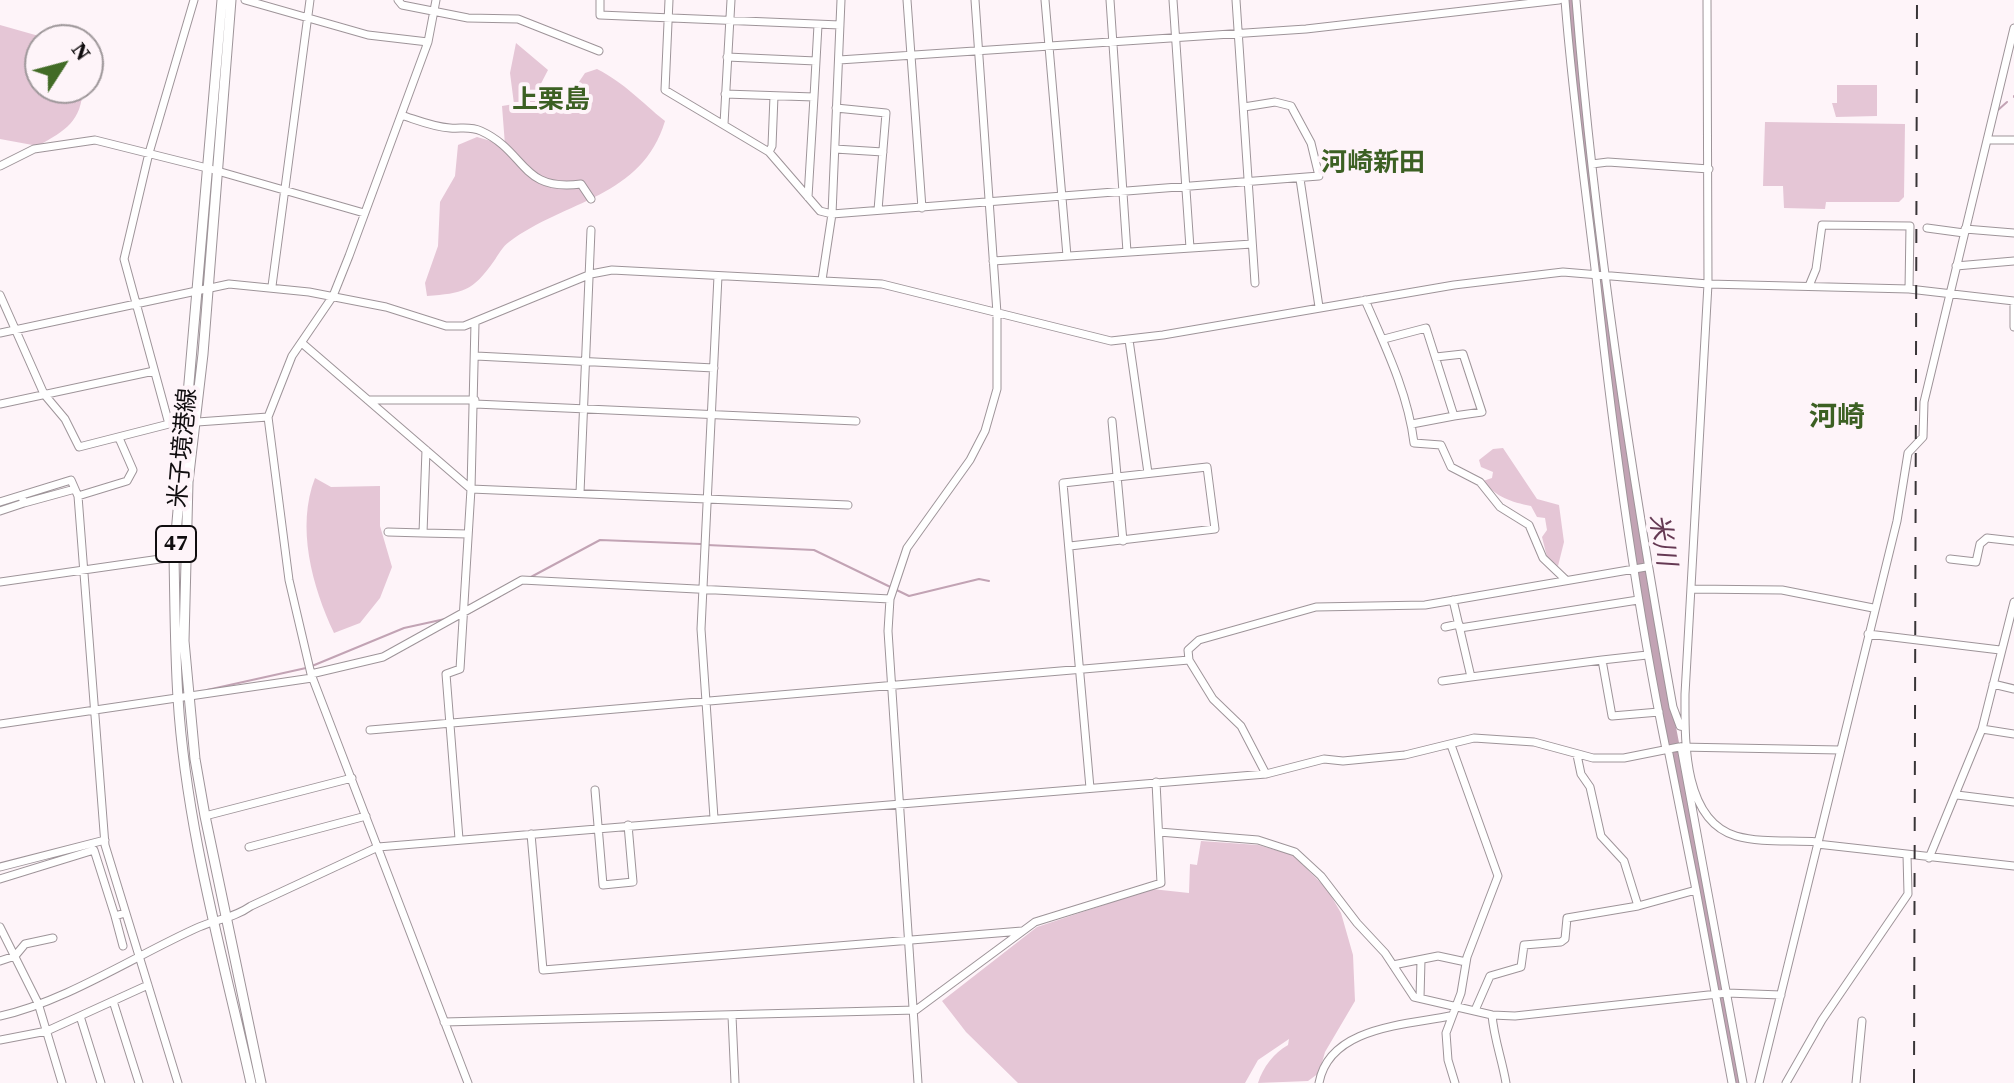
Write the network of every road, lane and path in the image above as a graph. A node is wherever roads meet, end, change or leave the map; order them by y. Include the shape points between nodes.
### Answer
1 (194, 0) edge
2 (222, 0) edge
3 (231, 0) edge
4 (245, 0) edge
5 (310, 0) edge
6 (398, 0) edge
7 (436, 0) edge
8 (600, 0) edge
9 (669, 0) edge
10 (731, 0) edge
11 (841, 0) edge
12 (907, 0) edge
13 (975, 0) edge
14 (1045, 0) edge
15 (1110, 0) edge
16 (1173, 0) edge
17 (1236, 0) edge
18 (1562, 0) edge
19 (1576, 0) edge
20 (1707, 0) edge
21 (434, 10) junction
22 (308, 19) junction
23 (668, 19) junction
24 (729, 21) junction
25 (818, 25) junction
26 (840, 25) junction
27 (2014, 28) edge
28 (1238, 34) junction
29 (1176, 37) junction
30 (1112, 41) junction
31 (428, 42) junction
32 (2012, 44) edge
33 (1047, 46) junction
34 (599, 51) dead end
35 (978, 51) junction
36 (910, 55) junction
37 (727, 57) junction
38 (839, 60) junction
39 (816, 61) junction
40 (725, 94) junction
41 (774, 96) junction
42 (814, 97) junction
43 (1244, 107) junction
44 (836, 108) junction
45 (401, 115) junction
46 (724, 124) junction
47 (1987, 140) junction
48 (2014, 140) edge
49 (835, 149) junction
50 (769, 152) junction
51 (883, 152) junction
52 (149, 153) junction
53 (1592, 164) junction
54 (0, 166) edge
55 (212, 169) junction
56 (1709, 169) junction
57 (1300, 179) junction
58 (1248, 184) junction
59 (1186, 188) junction
60 (285, 190) junction
61 (1123, 194) junction
62 (808, 197) junction
63 (1059, 198) junction
64 (591, 199) dead end
65 (988, 203) junction
66 (922, 208) junction
67 (878, 210) junction
68 (364, 213) junction
69 (832, 214) junction
70 (1927, 228) dead end
71 (591, 230) dead end
72 (1965, 231) junction
73 (2014, 233) edge
74 (1252, 244) junction
75 (1190, 248) junction
76 (1127, 252) junction
77 (1067, 256) junction
78 (993, 261) junction
79 (2014, 261) edge
80 (1956, 266) junction
81 (591, 274) junction
82 (718, 276) junction
83 (1602, 277) junction
84 (822, 280) junction
85 (1255, 283) dead end
86 (1708, 284) junction
87 (272, 286) junction
88 (1809, 286) junction
89 (1909, 289) junction
90 (202, 290) junction
91 (1949, 293) junction
92 (0, 295) edge
93 (333, 296) junction
94 (1365, 300) junction
95 (137, 304) junction
96 (2014, 304) edge
97 (1319, 307) junction
98 (997, 313) junction
99 (475, 323) junction
100 (2014, 327) edge
101 (16, 329) junction
102 (0, 333) edge
103 (1384, 339) junction
104 (1129, 340) junction
105 (303, 344) junction
106 (476, 356) junction
107 (1436, 357) junction
108 (587, 362) junction
109 (714, 368) junction
110 (154, 371) junction
111 (44, 394) junction
112 (368, 400) junction
113 (475, 402) junction
114 (0, 404) edge
115 (584, 408) junction
116 (711, 414) junction
117 (1454, 416) junction
118 (268, 417) junction
119 (856, 421) dead end
120 (1112, 421) dead end
121 (191, 422) junction
122 (169, 424) junction
123 (1412, 424) junction
124 (119, 438) junction
125 (426, 450) junction
126 (1148, 473) junction
127 (1116, 477) junction
128 (471, 489) junction
129 (76, 492) junction
130 (580, 493) junction
131 (23, 500) junction
132 (707, 500) junction
133 (0, 502) edge
134 (848, 505) dead end
135 (0, 511) edge
136 (388, 532) dead end
137 (423, 533) junction
138 (468, 534) junction
139 (1123, 541) junction
140 (2014, 541) edge
141 (1070, 546) junction
142 (174, 557) junction
143 (1950, 559) dead end
144 (1646, 567) junction
145 (1635, 568) junction
146 (84, 571) junction
147 (1566, 580) junction
148 (0, 582) edge
149 (703, 589) junction
150 (1692, 589) junction
151 (890, 599) junction
152 (1453, 600) junction
153 (1638, 600) junction
154 (2014, 602) edge
155 (1873, 608) junction
156 (462, 614) junction
157 (1460, 626) junction
158 (1445, 627) dead end
159 (1868, 634) junction
160 (2014, 646) edge
161 (2001, 647) junction
162 (1647, 655) junction
163 (1189, 660) junction
164 (1602, 660) junction
165 (1080, 669) junction
166 (312, 676) junction
167 (1471, 677) junction
168 (1442, 681) dead end
169 (892, 684) junction
170 (1993, 684) junction
171 (2014, 689) edge
172 (183, 698) junction
173 (707, 701) junction
174 (96, 710) junction
175 (1659, 712) junction
176 (449, 721) junction
177 (0, 724) edge
178 (1685, 727) junction
179 (1982, 729) junction
180 (370, 730) dead end
181 (2014, 734) edge
182 (1451, 745) junction
183 (1675, 748) junction
184 (1840, 750) junction
185 (1577, 755) junction
186 (1266, 774) junction
187 (352, 778) junction
188 (1156, 782) junction
189 (1090, 788) junction
190 (595, 790) dead end
191 (1957, 795) junction
192 (2014, 802) edge
193 (901, 803) junction
194 (205, 816) junction
195 (366, 816) junction
196 (714, 818) junction
197 (628, 825) junction
198 (598, 828) junction
199 (1159, 832) junction
200 (531, 834) junction
201 (459, 839) junction
202 (105, 840) junction
203 (1817, 843) junction
204 (249, 847) dead end
205 (378, 847) junction
206 (1907, 855) junction
207 (1929, 858) junction
208 (2014, 866) edge
209 (0, 867) edge
210 (0, 879) edge
211 (1696, 890) junction
212 (1638, 906) junction
213 (125, 913) junction
214 (115, 916) junction
215 (226, 920) junction
216 (214, 923) junction
217 (0, 927) edge
218 (1022, 931) junction
219 (53, 938) dead end
220 (911, 941) junction
221 (123, 946) dead end
222 (15, 956) junction
223 (139, 956) junction
224 (1421, 960) junction
225 (0, 961) edge
226 (1466, 962) junction
227 (1393, 965) junction
228 (148, 985) junction
229 (1722, 994) junction
230 (1781, 995) junction
231 (1420, 998) junction
232 (113, 1001) junction
233 (38, 1003) junction
234 (1456, 1006) junction
235 (1476, 1008) junction
236 (916, 1010) junction
237 (1492, 1015) junction
238 (0, 1016) edge
239 (80, 1016) junction
240 (732, 1016) junction
241 (1450, 1016) junction
242 (1862, 1021) dead end
243 (444, 1022) junction
244 (47, 1031) junction
245 (0, 1040) edge
246 (62, 1083) edge
247 (101, 1083) edge
248 (139, 1083) edge
249 (178, 1083) edge
250 (251, 1083) edge
251 (261, 1083) edge
252 (468, 1083) edge
253 (735, 1083) edge
254 (918, 1083) edge
255 (1319, 1083) edge
256 (1455, 1083) edge
257 (1506, 1083) edge
258 (1732, 1083) edge
259 (1743, 1083) edge
260 (1759, 1083) edge
261 (1786, 1083) edge
262 (1856, 1083) edge

1 - 52 street
2 - 55 main road, 米子境港線 / 47
3 - 55 main road, 米子境港線 / 47
4 - 22 street
5 - 22 street
6 - 21 street
7 - 21 street
8 - 23 street via 600,15
9 - 23 street
10 - 24 street
11 - 26 street
12 - 36 street
13 - 35 street
14 - 33 street
15 - 30 street
16 - 29 street
17 - 28 street
18 - 28 street
18 - 83 street via 1575,126
19 - 53 street
20 - 56 street
21 - 31 street
21 - 34 street via 468,18 518,19
22 - 31 street via 368,35
22 - 60 street
23 - 24 street
23 - 46 street via 665,90
24 - 25 street
24 - 37 street
25 - 26 street
25 - 39 street
26 - 38 street
27 - 32 street
28 - 29 street
28 - 43 street
29 - 30 street
29 - 59 street
30 - 33 street
30 - 61 street
31 - 45 street
32 - 47 street
33 - 35 street
33 - 63 street
35 - 36 street
35 - 65 street
36 - 38 street
36 - 66 street
37 - 39 street
37 - 40 street
38 - 44 street
39 - 42 street
40 - 41 street
40 - 46 street
41 - 42 street
41 - 50 street
42 - 62 street
43 - 57 street via 1275,102 1291,106 1311,143 1319,176
43 - 58 street
44 - 49 street
44 - 51 street via 886,113
45 - 64 street via 434,126 479,130 539,181 550,186 581,184
45 - 68 street
46 - 50 street
47 - 48 street
47 - 72 street
49 - 51 street
49 - 69 street
50 - 62 street
51 - 67 street
52 - 54 street via 81,140 34,149
52 - 55 street
52 - 95 street via 124,259
53 - 56 street
53 - 83 street
55 - 60 street
55 - 90 main road, 米子境港線 / 47
56 - 86 street
57 - 58 street
57 - 97 street
58 - 59 street
58 - 74 street
59 - 61 street
59 - 75 street
60 - 68 street
60 - 87 street
61 - 63 street
61 - 76 street
62 - 69 street via 820,211
63 - 65 street
63 - 77 street
65 - 66 street
65 - 78 street
66 - 67 street
67 - 69 street
68 - 93 street
69 - 84 street
70 - 72 street
71 - 81 street
72 - 73 street
72 - 80 street
74 - 75 street
74 - 85 street
75 - 76 street
76 - 77 street
77 - 78 street
78 - 98 street
79 - 80 street
80 - 91 street
81 - 82 street via 612,270
81 - 99 street
81 - 108 street
82 - 84 street
82 - 109 street
83 - 86 street
83 - 94 street via 1563,272
83 - 144 street
83 - 145 street via 1613,430
84 - 98 street via 882,284
86 - 88 street
86 - 150 street
87 - 90 street via 229,284
87 - 93 street
88 - 89 street
88 - 89 street via 1822,225 1910,226
89 - 91 street
90 - 95 street
90 - 121 main road, 米子境港線 / 47
91 - 96 street
91 - 155 street via 1924,402 1923,437 1908,453 1897,521
92 - 101 street
93 - 99 street via 446,326
93 - 105 street
94 - 97 street
94 - 103 street
95 - 101 street
95 - 110 street
96 - 100 street
97 - 104 street
98 - 104 street via 1111,341
98 - 151 street via 997,389 985,431 907,548
99 - 106 street
101 - 102 street
101 - 111 street
103 - 107 street via 1426,328
103 - 123 street
104 - 126 street
105 - 112 street
105 - 118 street via 292,356
106 - 108 street
106 - 113 street
107 - 117 street
107 - 117 street via 1463,354 1482,412
108 - 109 street
108 - 115 street
109 - 116 street
110 - 111 street
110 - 122 street
111 - 114 street
111 - 124 street via 79,447
112 - 113 street
112 - 125 street
113 - 115 street
113 - 128 street
115 - 116 street
115 - 130 street
116 - 119 street
116 - 132 street
117 - 123 street
118 - 121 street
118 - 166 street via 289,580
120 - 127 street
121 - 122 street
121 - 142 main road, 米子境港線 / 47
121 - 172 main road, 米子境港線 / 47
122 - 124 street
123 - 147 street via 1414,443 1441,445 1451,467 1480,482 1500,507 1529,525 1543,558
124 - 129 street via 133,470 127,481
125 - 128 street
125 - 137 street
126 - 127 street
126 - 139 street via 1207,467 1215,529
127 - 139 street
127 - 141 street via 1063,483
128 - 130 street
128 - 138 street
129 - 131 street via 71,480
129 - 146 street
130 - 132 street
131 - 133 street
131 - 135 street
132 - 134 street
132 - 149 street
136 - 137 street
137 - 138 street
138 - 156 street
139 - 141 street
140 - 143 street via 1987,538 1976,562
141 - 165 street
142 - 146 street
142 - 172 main road, 米子境港線 / 47
144 - 145 street
144 - 178 street via 1673,707
145 - 147 street
145 - 153 street
146 - 148 street
146 - 174 street
147 - 152 street
149 - 151 street
149 - 156 street via 522,580
149 - 173 street
150 - 155 street via 1782,590
150 - 178 street
151 - 169 street
152 - 157 street
152 - 163 street via 1290,612 1199,640 1188,650
153 - 157 street
153 - 162 street
154 - 161 street
155 - 159 street
156 - 166 street via 383,657
156 - 176 street via 460,669 446,674
157 - 158 street
157 - 167 street
159 - 161 street
159 - 184 street
160 - 161 street
161 - 170 street
162 - 164 street
162 - 175 street
163 - 165 street
163 - 186 street via 1213,699 1241,726
164 - 167 street
164 - 175 street via 1612,716
165 - 169 street
165 - 189 street
166 - 172 street
166 - 187 street
167 - 168 street
169 - 173 street
169 - 193 street
170 - 171 street
170 - 179 street
172 - 174 street
172 - 194 main road, 米子境港線 / 47
172 - 216 main road, 米子境港線 / 47 via 194,819
173 - 176 street
173 - 196 street
174 - 177 street
174 - 202 street
175 - 183 street
176 - 180 street
176 - 201 street
178 - 183 street
179 - 181 street
179 - 191 street
182 - 185 street via 1474,738 1518,740
182 - 186 street via 1405,755 1324,759
182 - 226 street via 1498,876
183 - 184 street
183 - 185 street via 1624,758
183 - 203 street via 1698,803 1717,826 1740,837
183 - 211 street
183 - 229 street
184 - 203 street
185 - 212 street via 1601,836 1624,861
186 - 188 street
187 - 194 street
187 - 195 street
188 - 189 street
188 - 199 street
189 - 193 street
190 - 198 street
191 - 192 street
191 - 207 street
193 - 196 street
193 - 220 street
194 - 215 main road, 米子境港線 / 47
195 - 204 street
195 - 205 street
196 - 197 street
197 - 198 street
197 - 198 street via 633,882 603,885
198 - 200 street
199 - 218 street via 1161,883 1053,916
199 - 227 street via 1287,847 1321,876
200 - 201 street
200 - 220 street via 543,970
201 - 205 street
202 - 209 street
202 - 213 street
203 - 206 street
203 - 230 street
205 - 215 street
205 - 243 street
206 - 207 street
206 - 261 street via 1908,894
207 - 208 street
210 - 214 street via 94,850
211 - 212 street
211 - 229 street
212 - 235 street via 1567,918 1565,939 1524,945 1521,967 1490,976
213 - 214 street
213 - 223 street
214 - 221 street
215 - 216 street
215 - 251 main road, 米子境港線 / 47
216 - 223 street
216 - 250 main road, 米子境港線 / 47
217 - 222 street
218 - 220 street
218 - 236 street
219 - 222 street via 25,944
220 - 236 street
222 - 225 street
222 - 233 street
223 - 228 street
223 - 233 street
224 - 226 street via 1438,956
224 - 227 street
224 - 231 street
226 - 234 street
227 - 231 street via 1414,997
228 - 232 street
228 - 249 street
229 - 230 street
229 - 237 street via 1540,1015
229 - 258 street
229 - 259 street
230 - 260 street
231 - 234 street
232 - 239 street
232 - 248 street
233 - 238 street
233 - 244 street
234 - 235 street
234 - 241 street
235 - 237 street
236 - 240 street
236 - 254 street
237 - 257 street
239 - 244 street
239 - 247 street
240 - 243 street
240 - 253 street
241 - 255 street via 1369,1033 1343,1044 1332,1052
241 - 256 street via 1448,1060
242 - 262 street
243 - 252 street
244 - 245 street
244 - 246 street

